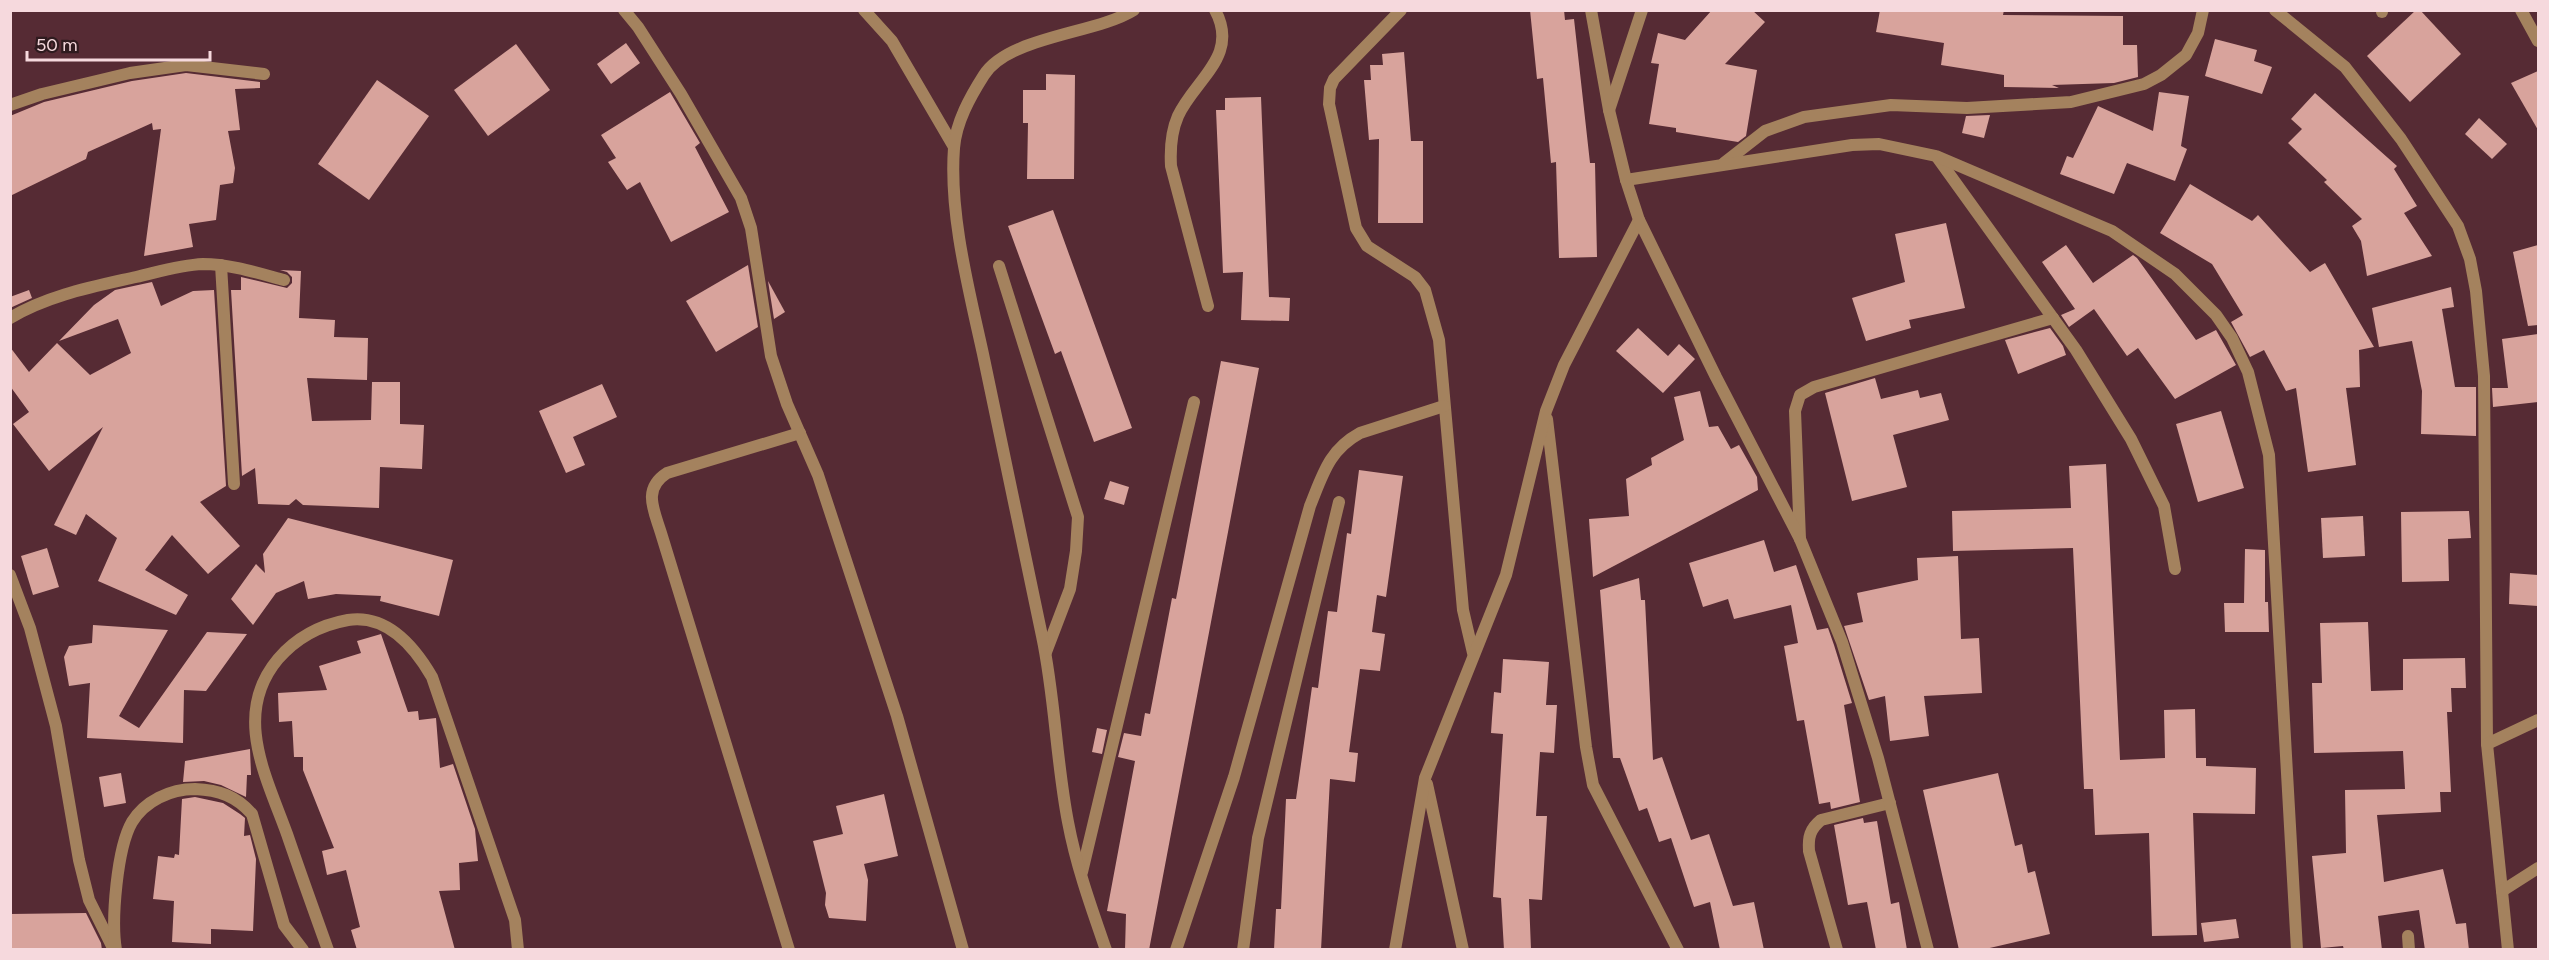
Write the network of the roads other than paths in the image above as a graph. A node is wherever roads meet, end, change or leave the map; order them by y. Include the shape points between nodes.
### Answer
1 (624, 10) edge
2 (864, 10) edge
3 (1134, 10) edge
4 (1215, 10) edge
5 (1401, 10) edge
6 (1591, 10) edge
7 (1642, 10) edge
8 (2203, 10) edge
9 (2275, 10) edge
10 (2521, 10) edge
11 (2538, 40) edge
12 (264, 74) dead end
13 (10, 105) edge
14 (1609, 110) junction
15 (954, 147) junction
16 (1936, 156) junction
17 (1723, 164) junction
18 (1626, 180) junction
19 (1639, 219) junction
20 (221, 265) junction
21 (999, 266) dead end
22 (284, 280) dead end
23 (1208, 306) dead end
24 (10, 318) edge
25 (2053, 318) junction
26 (1194, 402) dead end
27 (1444, 406) junction
28 (1546, 411) junction
29 (800, 433) junction
30 (234, 484) dead end
31 (1339, 501) dead end
32 (1800, 539) junction
33 (2175, 569) dead end
34 (10, 575) edge
35 (1046, 653) junction
36 (1473, 653) junction
37 (2538, 720) edge
38 (2487, 744) junction
39 (1425, 778) junction
40 (1890, 803) junction
41 (2538, 868) edge
42 (1081, 876) junction
43 (2502, 891) junction
44 (2408, 936) dead end
45 (115, 950) edge
46 (303, 950) edge
47 (328, 950) edge
48 (518, 950) edge
49 (789, 950) edge
50 (963, 950) edge
51 (1106, 950) edge
52 (1176, 950) edge
53 (1243, 950) edge
54 (1395, 950) edge
55 (1464, 950) edge
56 (1678, 950) edge
57 (1837, 950) edge
58 (1928, 950) edge
59 (2297, 950) edge
60 (2409, 950) edge
61 (2508, 950) edge

1 - 29 street via 681,94 741,198 751,228 771,356
2 - 15 street via 892,41
3 - 15 street via 1045,39 999,61 986,72 962,114
4 - 23 street via 1222,27 1222,46 1214,65 1179,115 1170,150
5 - 27 street via 1334,79 1329,104 1356,228 1367,246 1416,277 1430,300
6 - 14 street
7 - 14 street
8 - 17 street via 2199,33 2186,55 2144,84 2071,102 1967,108 1891,105 1804,117 1766,130
9 - 38 street via 2345,67 2401,140 2458,226 2470,259 2484,376
10 - 11 street
12 - 13 street via 186,66 130,73
14 - 18 street
15 - 35 street via 954,187 965,269
16 - 17 street via 1880,144 1852,145
16 - 25 street
16 - 59 street via 2112,231 2175,274 2216,315 2248,372 2269,455
17 - 18 street
18 - 19 street
19 - 28 street via 1564,364
19 - 32 street
20 - 22 street
20 - 24 street via 178,267 66,293
20 - 30 street
21 - 35 street via 1078,517 1070,589
25 - 32 street via 1814,387 1800,395 1795,411
25 - 33 street via 2141,457 2164,506
26 - 42 street
27 - 36 street via 1463,610
27 - 52 street via 1360,433 1341,445 1327,464 1310,506 1234,777
28 - 36 street via 1506,575
28 - 56 street via 1593,785
29 - 49 street via 667,473 656,480 652,489 658,523
29 - 50 street via 818,475 897,716
31 - 53 street via 1258,838
32 - 40 street via 1842,642
34 - 45 street via 30,628 56,726 89,900
35 - 42 street via 1068,820
36 - 39 street
37 - 38 street
38 - 43 street
39 - 54 street
39 - 55 street
40 - 57 street via 1821,820 1808,837
40 - 58 street
41 - 43 street
42 - 51 street
43 - 61 street
44 - 60 street
45 - 46 street via 117,885 131,824 151,802 174,791 190,789 226,794 243,803 252,814 284,925
47 - 48 street via 259,755 255,713 265,678 293,643 328,623 368,619 390,629 416,651 432,677 515,920

